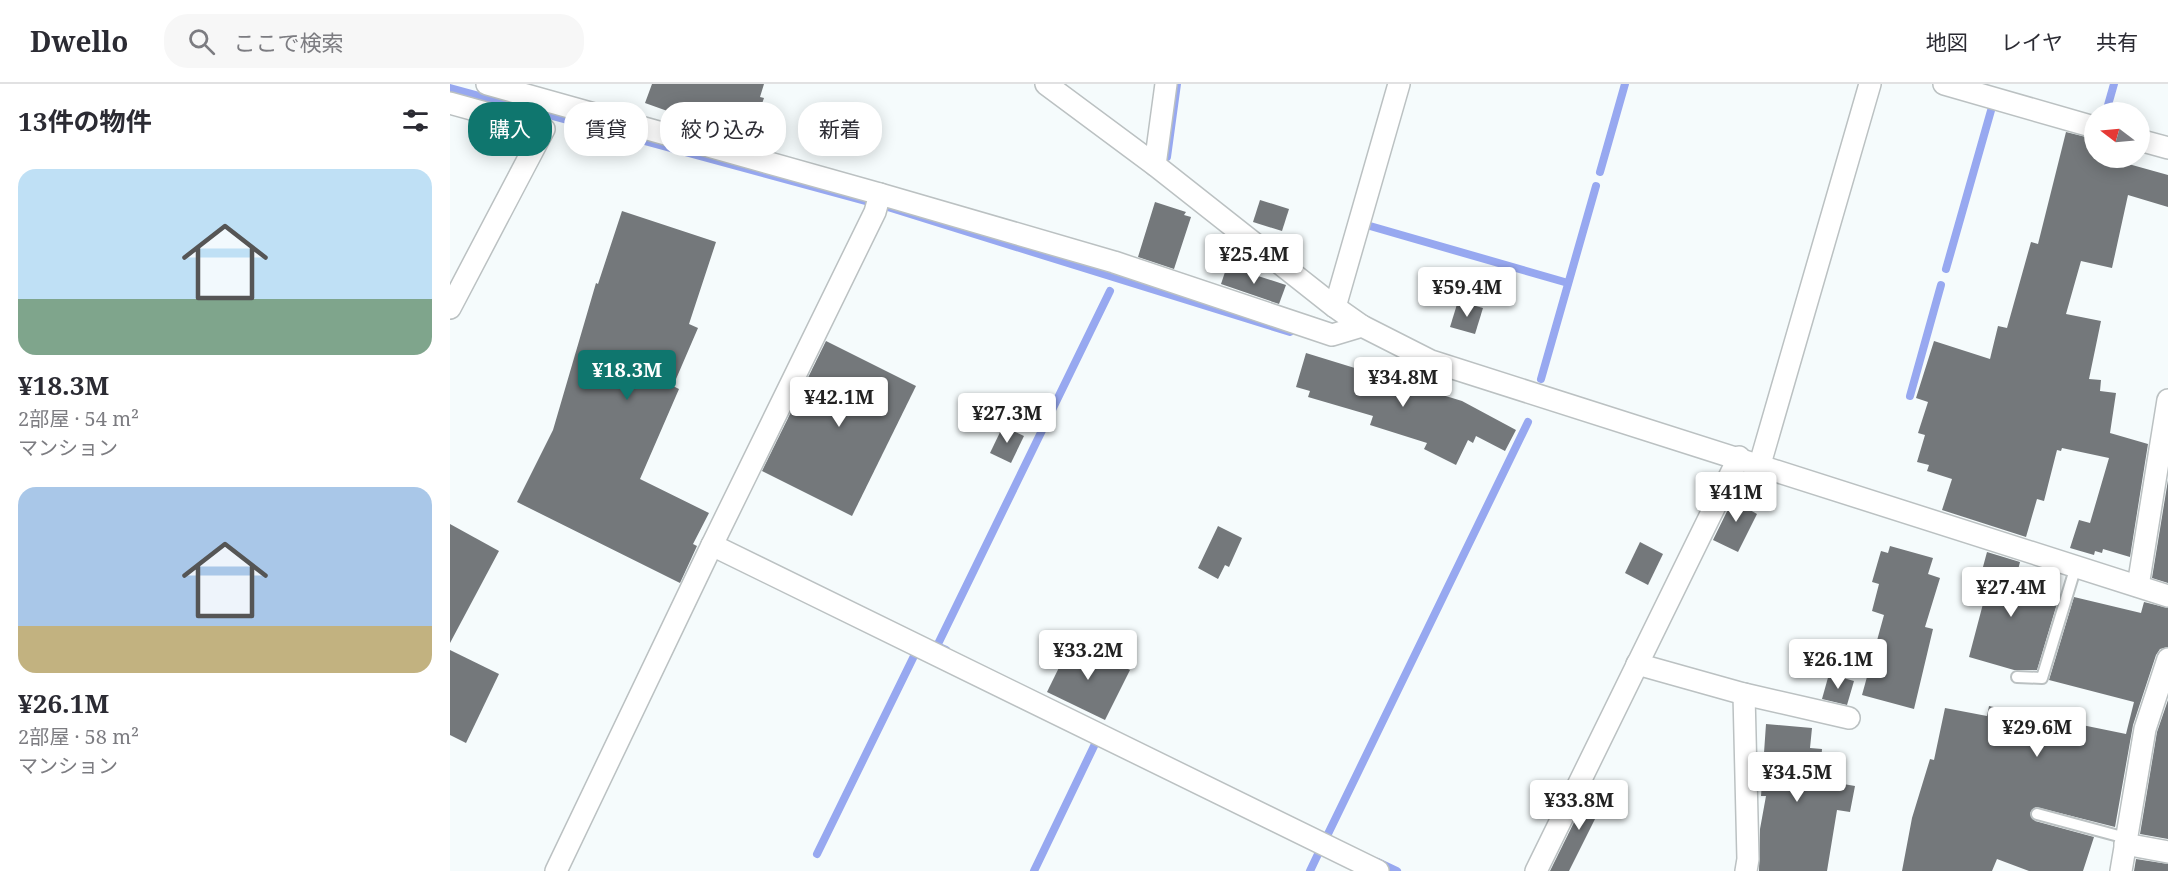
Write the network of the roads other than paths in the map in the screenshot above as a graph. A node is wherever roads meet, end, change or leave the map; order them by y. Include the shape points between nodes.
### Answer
1 (1046, 84) edge
2 (1166, 84) edge
3 (1399, 84) edge
4 (1870, 84) edge
5 (1944, 84) edge
6 (489, 94) edge
7 (450, 103) edge
8 (2084, 124) edge
9 (2150, 143) edge
10 (2168, 148) edge
11 (1155, 165) junction
12 (878, 200) junction
13 (450, 308) edge
14 (1335, 308) junction
15 (1362, 327) junction
16 (2168, 400) edge
17 (1739, 457) junction
18 (1760, 464) junction
19 (712, 545) junction
20 (2076, 566) junction
21 (2138, 586) junction
22 (2168, 596) edge
23 (2168, 659) edge
24 (1637, 664) junction
25 (2018, 677) dead end
26 (1744, 694) junction
27 (1849, 718) dead end
28 (2037, 814) dead end
29 (2125, 841) junction
30 (2168, 852) edge
31 (556, 871) edge
32 (1378, 871) edge
33 (1536, 871) edge
34 (1746, 871) edge
35 (2121, 871) edge

1 - 11 street
2 - 11 street
3 - 14 street
4 - 18 street
5 - 8 street
6 - 7 street
6 - 12 street
6 - 13 street via 544,129
9 - 10 street
11 - 14 street
12 - 15 street via 1114,262 1332,335
12 - 19 street
14 - 15 street
15 - 17 street via 1431,360
16 - 21 street
17 - 18 street
17 - 24 street
18 - 20 street
19 - 31 street
19 - 32 street
20 - 21 street
20 - 25 lane via 2042,678
21 - 22 street
23 - 29 street via 2145,729
24 - 26 street
24 - 33 street
26 - 27 street
26 - 34 street
28 - 29 lane
29 - 30 street
29 - 35 street

